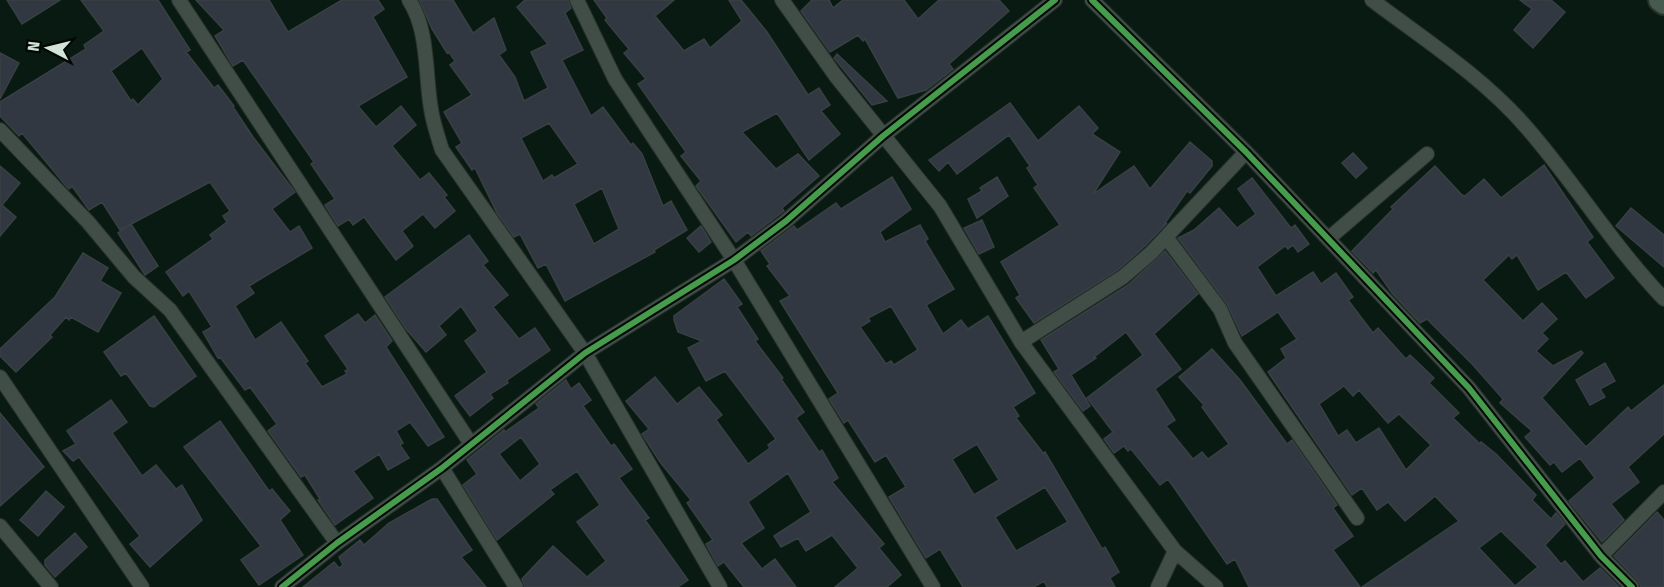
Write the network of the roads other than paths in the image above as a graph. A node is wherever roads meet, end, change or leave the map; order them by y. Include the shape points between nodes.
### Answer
1 (179, 0) edge
2 (409, 0) edge
3 (577, 0) edge
4 (1055, 0) edge
5 (1092, 0) edge
6 (1372, 0) edge
7 (1660, 0) edge
8 (789, 3) edge
9 (1664, 3) edge
10 (0, 130) edge
11 (883, 136) junction
12 (1246, 152) junction
13 (1427, 154) dead end
14 (1166, 237) junction
15 (1328, 239) junction
16 (734, 260) junction
17 (1664, 299) edge
18 (1021, 342) junction
19 (585, 352) junction
20 (0, 377) edge
21 (471, 444) junction
22 (442, 468) junction
23 (1664, 492) edge
24 (1357, 518) dead end
25 (0, 526) edge
26 (337, 543) junction
27 (1175, 551) junction
28 (1600, 556) junction
29 (299, 574) junction
30 (51, 587) edge
31 (142, 587) edge
32 (282, 587) edge
33 (308, 587) edge
34 (516, 587) edge
35 (720, 587) edge
36 (933, 587) edge
37 (1158, 587) edge
38 (1216, 587) edge
39 (1632, 587) edge

1 - 21 street
2 - 19 street via 421,32 431,112 442,150
3 - 16 street via 615,79
4 - 11 street
5 - 12 street
6 - 17 street via 1486,86 1527,128 1615,243
7 - 9 highway
8 - 11 street
10 - 26 street via 88,222 134,277 170,310
11 - 16 street via 786,221
11 - 18 street via 940,206
12 - 14 street
12 - 15 street
13 - 15 street
14 - 18 street via 1123,277
14 - 24 street via 1220,309 1236,343
15 - 28 street via 1469,388
16 - 19 street
16 - 36 street
18 - 27 street
19 - 21 street
19 - 35 street
20 - 31 street
21 - 22 street
22 - 26 street
22 - 34 street
23 - 28 street
25 - 30 street
26 - 29 street
27 - 37 street
27 - 38 street
28 - 39 street
29 - 32 street
29 - 33 street

